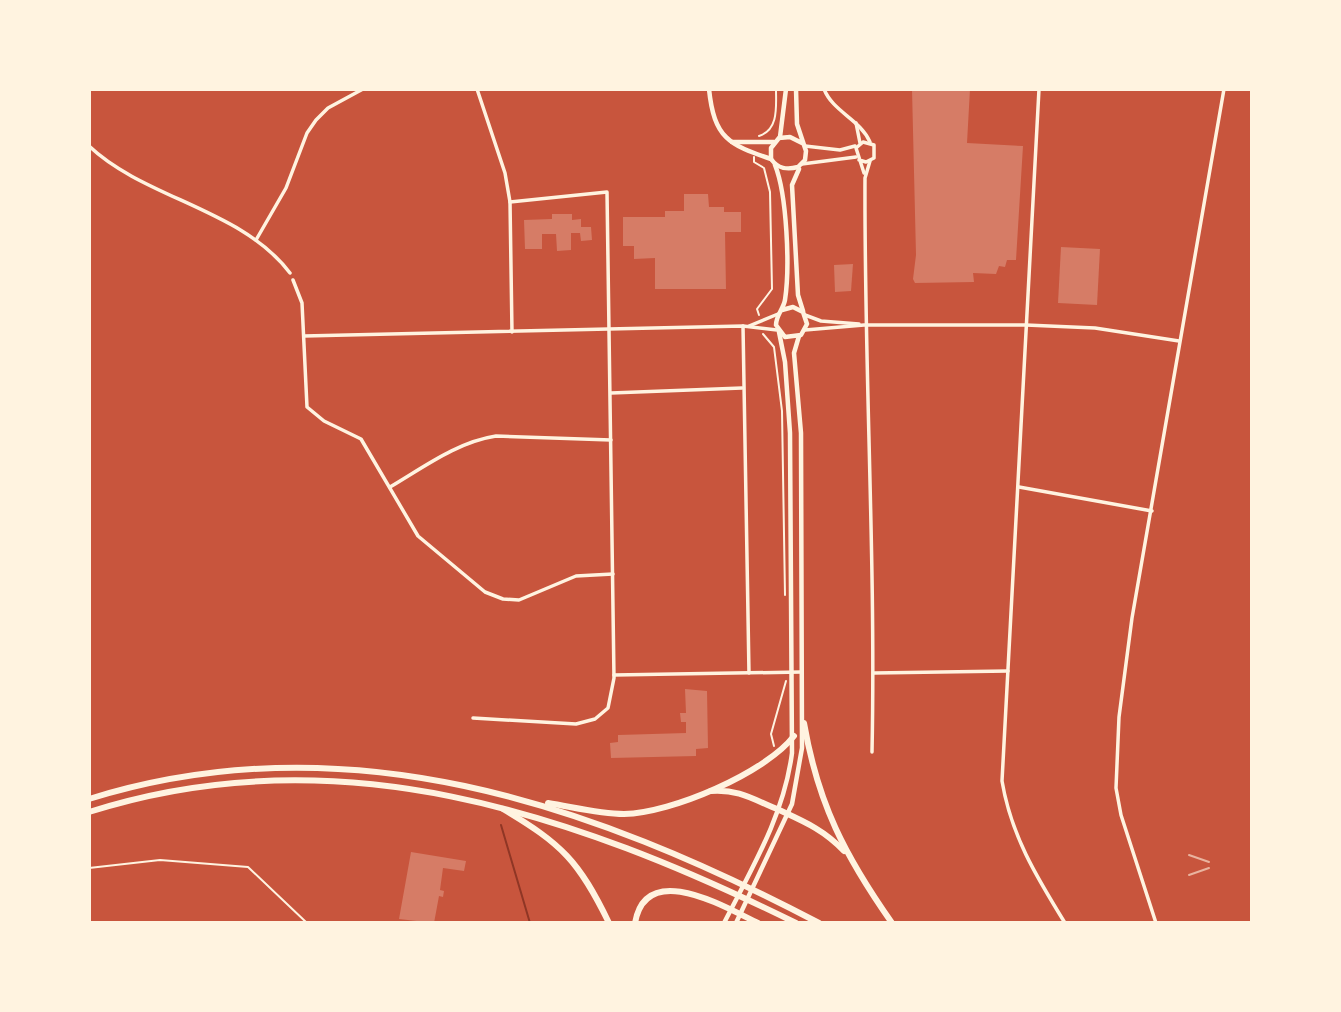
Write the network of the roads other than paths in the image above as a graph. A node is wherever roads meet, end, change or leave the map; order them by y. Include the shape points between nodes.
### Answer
1 (363, 89) edge
2 (477, 89) edge
3 (709, 89) edge
4 (786, 89) edge
5 (796, 89) edge
6 (824, 89) edge
7 (1039, 89) edge
8 (1224, 89) edge
9 (855, 121) junction
10 (776, 140) junction
11 (731, 142) junction
12 (870, 142) junction
13 (858, 144) junction
14 (804, 145) junction
15 (89, 146) edge
16 (771, 159) junction
17 (858, 159) junction
18 (870, 161) junction
19 (775, 165) junction
20 (801, 165) junction
21 (865, 178) junction
22 (510, 202) junction
23 (256, 240) junction
24 (290, 273) dead end
25 (293, 280) dead end
26 (780, 312) junction
27 (804, 313) junction
28 (864, 325) junction
29 (1026, 325) junction
30 (745, 326) junction
31 (610, 329) junction
32 (805, 330) junction
33 (778, 331) junction
34 (512, 332) junction
35 (304, 336) junction
36 (799, 336) junction
37 (1179, 341) junction
38 (742, 388) junction
39 (611, 393) junction
40 (611, 440) junction
41 (390, 487) junction
42 (1019, 487) junction
43 (1152, 511) junction
44 (613, 574) junction
45 (1008, 671) junction
46 (794, 672) junction
47 (804, 672) junction
48 (748, 673) junction
49 (874, 673) junction
50 (614, 676) junction
51 (473, 718) dead end
52 (804, 723) junction
53 (794, 736) junction
54 (872, 752) dead end
55 (706, 792) junction
56 (89, 799) edge
57 (531, 801) junction
58 (496, 804) junction
59 (779, 810) junction
60 (89, 812) edge
61 (788, 814) junction
62 (848, 855) junction
63 (725, 922) edge
64 (609, 923) edge
65 (635, 923) edge
66 (736, 923) edge
67 (758, 923) edge
68 (796, 923) edge
69 (819, 923) edge
70 (892, 923) edge
71 (1065, 923) edge
72 (1156, 923) edge

1 - 23 street via 328,108 307,132 286,188
2 - 22 street
3 - 11 main road via 720,130
4 - 10 main road via 783,127
5 - 14 main road via 797,124
6 - 9 street via 833,104
7 - 29 street
8 - 37 street
9 - 12 street
9 - 13 street
10 - 11 main road
10 - 14 main road via 795,138
10 - 16 main road
11 - 16 main road
12 - 13 street
12 - 18 street via 876,154
13 - 14 street via 840,150
13 - 17 street
14 - 20 main road
15 - 23 street
16 - 19 main road
17 - 18 street
17 - 20 street via 834,157
17 - 21 street
18 - 21 street
19 - 20 main road via 788,169
19 - 26 main road via 785,206 785,295
20 - 27 main road via 792,190 798,295
21 - 28 street
22 - 31 street via 607,192
22 - 34 street
23 - 24 street
25 - 35 street via 302,303
26 - 27 main road via 793,307
26 - 30 street
26 - 33 main road
27 - 28 street via 821,321
27 - 32 main road
28 - 29 street
28 - 32 street
28 - 49 street
29 - 37 street via 1095,328
29 - 42 street
30 - 31 street
30 - 33 street
30 - 38 street
31 - 34 street
31 - 39 street
32 - 36 main road
33 - 36 main road via 788,338
33 - 46 main road via 789,402
34 - 35 street
35 - 41 street via 307,407 361,439
36 - 47 main road via 794,357 801,433
37 - 43 street
38 - 39 street
38 - 48 street
39 - 40 street
40 - 41 street via 478,439
40 - 44 street
41 - 44 street via 418,536 493,596 519,600 576,576
42 - 43 street
42 - 45 street
43 - 72 street via 1125,665 1116,788
44 - 50 street
45 - 49 street
45 - 71 street via 1002,781 1007,813 1027,860
46 - 47 street
46 - 48 street
46 - 53 main road
47 - 52 main road
48 - 50 street
49 - 54 street
50 - 51 street via 608,708 586,722
52 - 61 main road
52 - 62 highway via 817,786
53 - 55 highway via 780,753 755,769
53 - 59 main road
55 - 57 highway via 666,807 623,814
55 - 59 highway via 746,793
56 - 57 highway via 178,777 312,767 420,776
57 - 69 highway via 671,853
58 - 60 highway via 375,783 279,780 173,792
58 - 64 highway via 563,849 587,880
58 - 68 highway via 668,864
59 - 61 highway
59 - 63 main road
61 - 62 highway via 821,828
61 - 66 main road
62 - 70 highway
65 - 67 highway via 646,901 672,890 689,892

